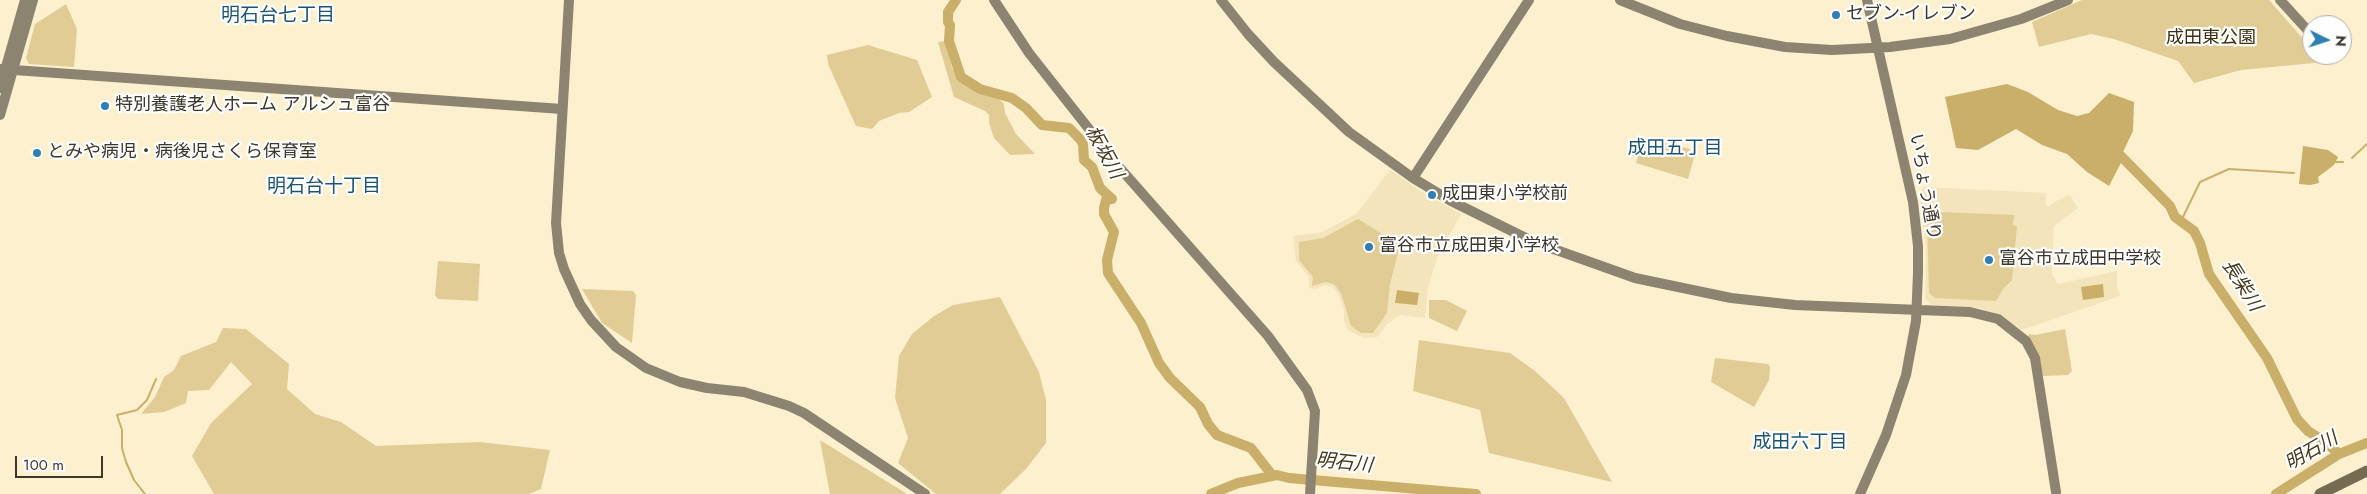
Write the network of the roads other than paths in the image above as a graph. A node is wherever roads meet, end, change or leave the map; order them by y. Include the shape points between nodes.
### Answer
1 (26, 0) edge
2 (33, 0) edge
3 (569, 0) edge
4 (994, 0) edge
5 (1221, 0) edge
6 (1529, 0) edge
7 (1620, 0) edge
8 (1867, 0) edge
9 (2068, 0) edge
10 (2280, 0) edge
11 (2302, 24) edge
12 (1877, 48) junction
13 (6, 70) edge
14 (0, 88) edge
15 (562, 109) junction
16 (0, 115) edge
17 (1413, 178) junction
18 (1917, 310) junction
19 (2367, 471) edge
20 (1310, 492) edge
21 (2056, 492) dead end
22 (925, 494) edge
23 (1860, 494) edge
24 (2320, 494) edge

1 - 13 street
2 - 13 street
3 - 15 street
4 - 20 street via 1029,53 1119,167 1268,336 1307,390 1314,411
5 - 17 street via 1248,34 1309,97 1349,132
6 - 17 street
7 - 12 street via 1680,24 1750,42 1832,50
8 - 12 street, いちょう通り
9 - 12 street via 1974,34
10 - 11 street
12 - 18 street, いちょう通り via 1913,202 1918,246
13 - 14 street
13 - 15 street
13 - 16 street
15 - 22 street via 556,223 560,253 580,304 603,334 631,359 662,376 695,386 756,394 804,413
17 - 18 street via 1482,218 1534,242 1635,278 1755,301
18 - 21 street via 1984,314 1998,319 2026,341 2038,365
18 - 23 street, いちょう通り via 1901,392
19 - 24 main road

